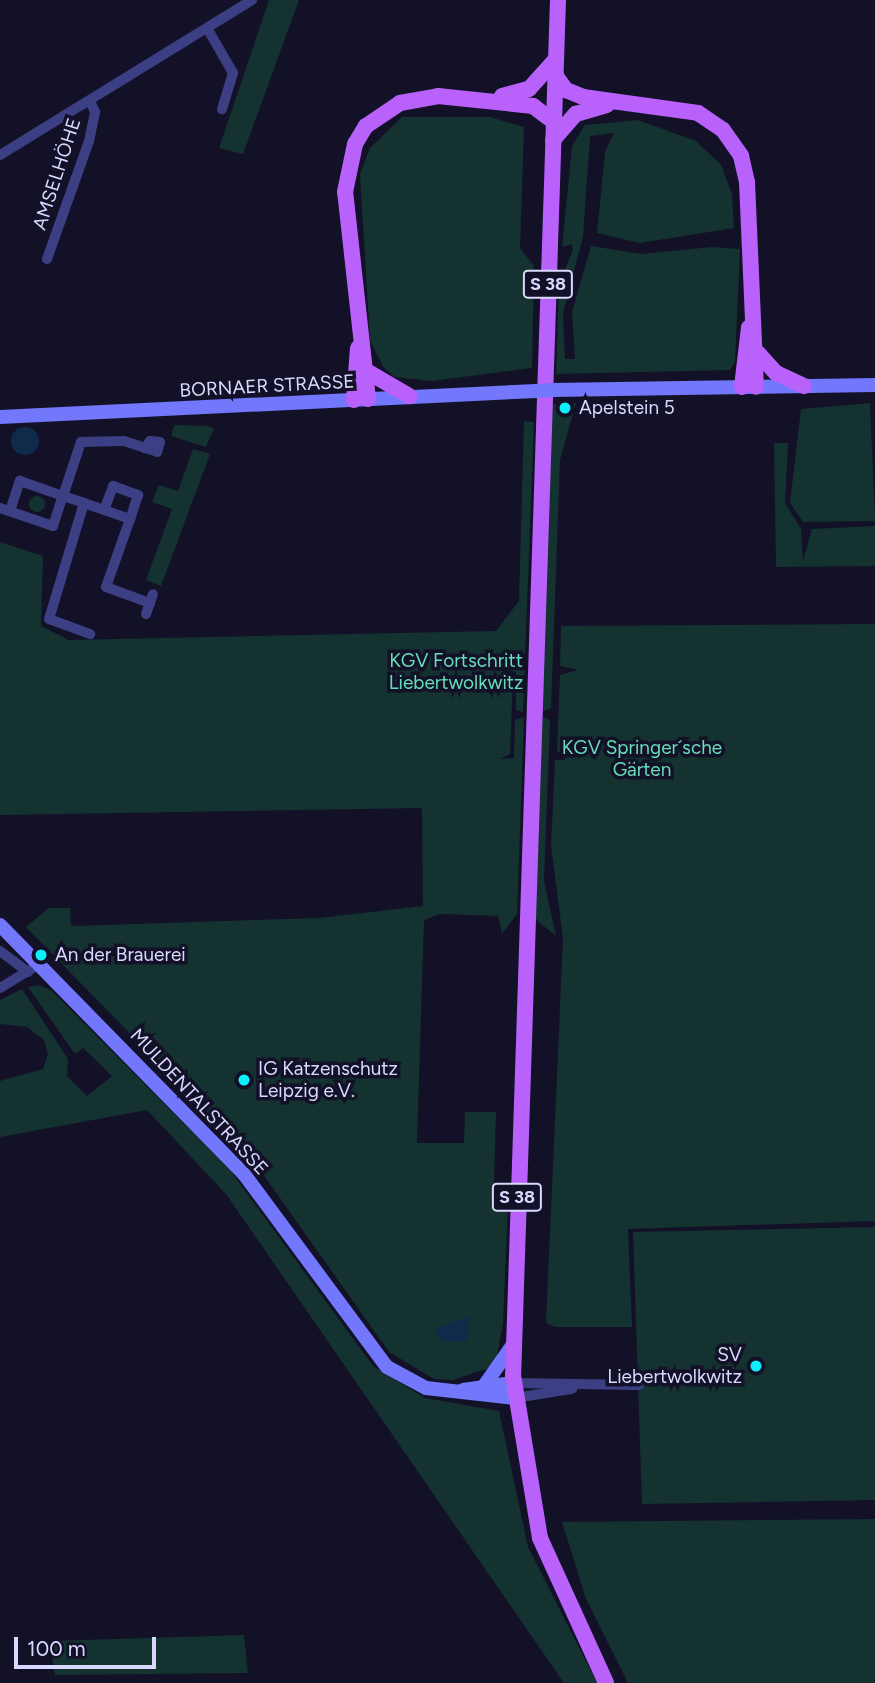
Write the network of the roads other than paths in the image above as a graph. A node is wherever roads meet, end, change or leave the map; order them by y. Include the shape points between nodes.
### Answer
1 (252, 0) edge
2 (558, 0) edge
3 (207, 28) junction
4 (555, 67) junction
5 (486, 98) junction
6 (90, 101) junction
7 (618, 103) junction
8 (222, 109) dead end
9 (554, 121) junction
10 (553, 140) junction
11 (0, 155) edge
12 (47, 259) dead end
13 (751, 318) junction
14 (359, 342) junction
15 (758, 353) junction
16 (368, 372) junction
17 (875, 385) edge
18 (804, 386) junction
19 (749, 387) junction
20 (410, 396) junction
21 (361, 400) junction
22 (0, 417) edge
23 (145, 448) dead end
24 (63, 496) junction
25 (85, 503) junction
26 (5, 509) edge
27 (104, 510) junction
28 (130, 519) junction
29 (146, 614) dead end
30 (90, 634) dead end
31 (0, 925) edge
32 (0, 951) edge
33 (33, 968) junction
34 (0, 988) edge
35 (512, 1346) junction
36 (639, 1385) dead end
37 (484, 1386) junction
38 (583, 1387) junction
39 (514, 1391) junction
40 (449, 1392) junction
41 (606, 1683) edge

1 - 3 street
2 - 4 main road, S 38
3 - 6 street
3 - 8 street via 233,73
4 - 5 main road via 529,89
4 - 7 main road via 573,94
4 - 9 main road, S 38
5 - 9 main road via 533,106
5 - 14 main road via 400,103 366,126 355,144 345,192
6 - 11 street
6 - 12 street, AMSELHÖHE via 95,112 89,141
7 - 10 main road via 576,114
7 - 13 main road via 698,113 723,130 741,156 747,182
9 - 10 main road, S 38
10 - 35 main road, S 38
13 - 15 main road
13 - 19 main road
14 - 16 main road
14 - 21 main road
15 - 18 main road via 776,373
15 - 19 main road
16 - 20 main road
16 - 21 main road
17 - 18 main road, BORNAER STRASSE
18 - 19 main road, BORNAER STRASSE
19 - 20 main road, BORNAER STRASSE, bridge
20 - 21 main road, BORNAER STRASSE
21 - 22 main road, BORNAER STRASSE
23 - 24 street via 124,441 81,442
24 - 25 street
24 - 26 street via 20,481
24 - 26 street via 53,526
25 - 27 street
25 - 30 street via 49,618
27 - 28 street
27 - 28 street via 113,486 138,495
28 - 29 street via 106,587 152,598
31 - 33 main road, MULDENTALSTRASSE
32 - 33 street
33 - 34 street
33 - 40 main road, MULDENTALSTRASSE via 244,1174 373,1353 411,1383
35 - 37 main road
35 - 39 main road, S 38
36 - 38 street, MULDENTALSTRASSE
37 - 39 main road, MULDENTALSTRASSE
37 - 40 main road, MULDENTALSTRASSE
38 - 39 street, MULDENTALSTRASSE
38 - 39 street, MULDENTALSTRASSE
39 - 40 main road, MULDENTALSTRASSE
39 - 41 main road, S 38 via 540,1538

